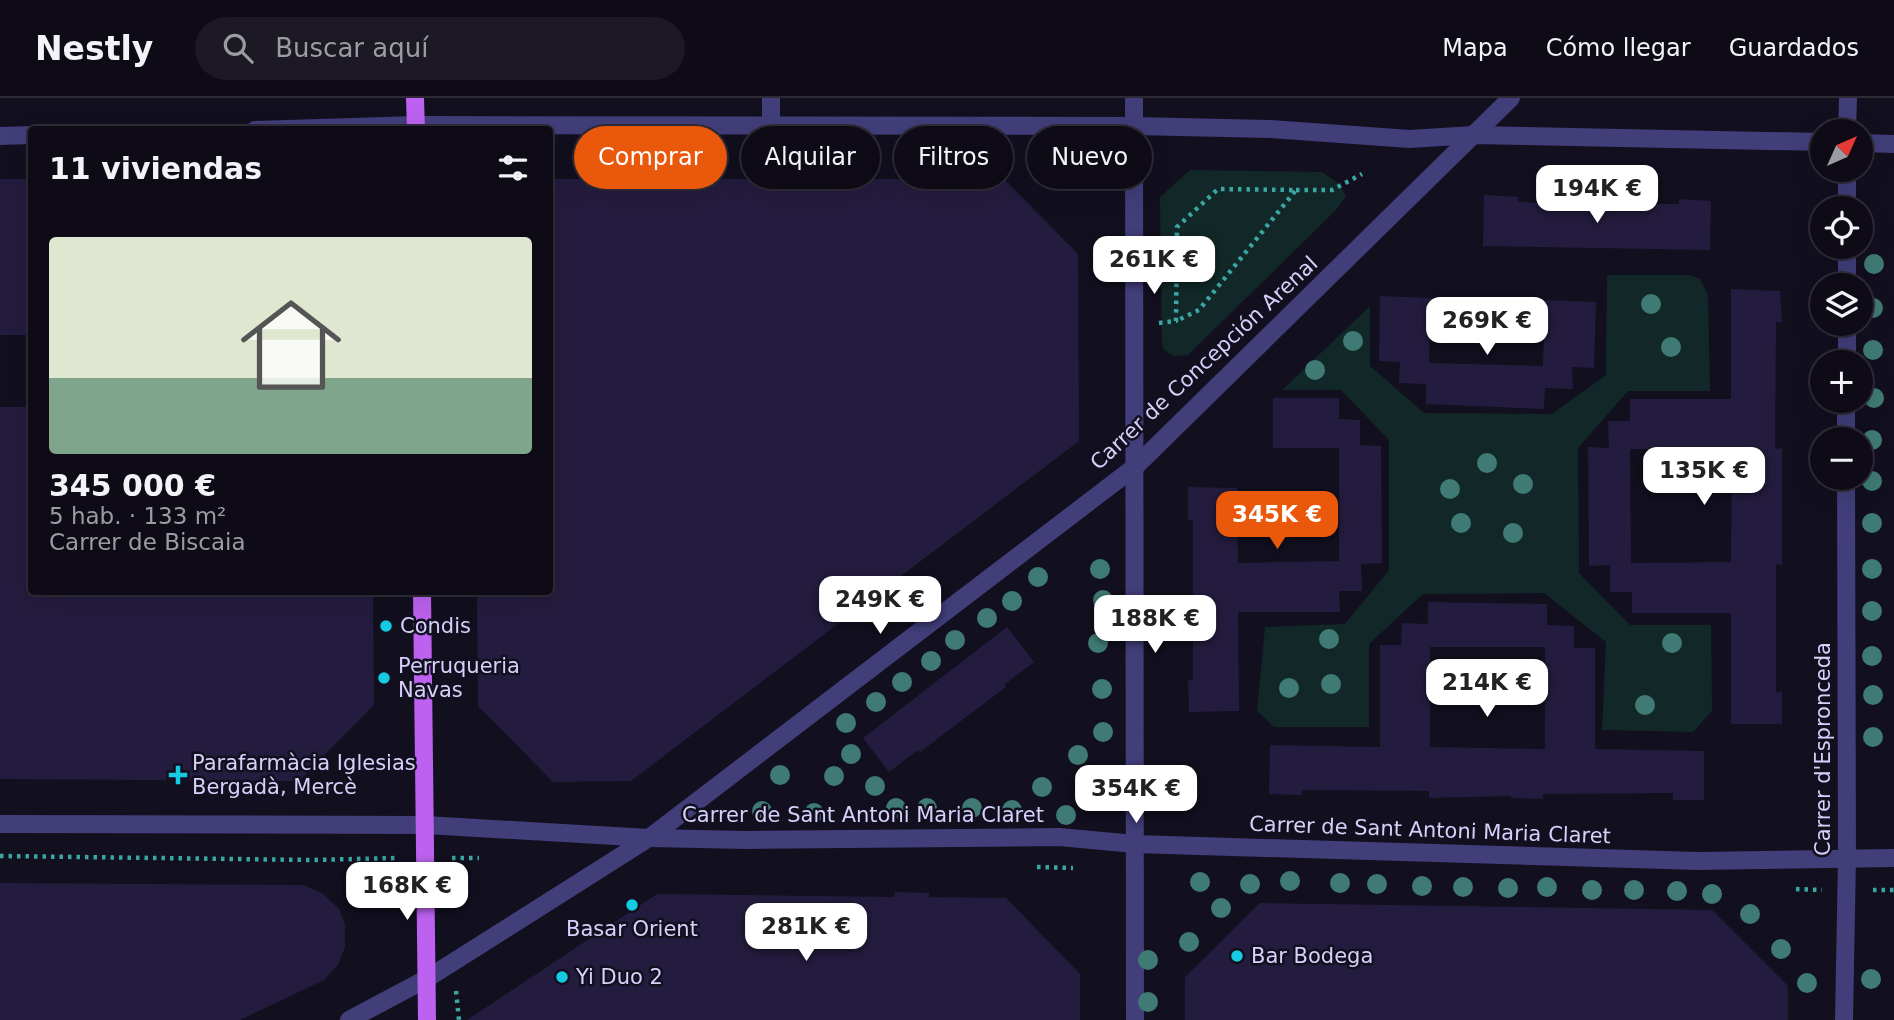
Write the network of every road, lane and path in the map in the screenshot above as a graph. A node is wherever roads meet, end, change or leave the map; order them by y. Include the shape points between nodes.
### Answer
1 (415, 98) edge
2 (771, 98) edge
3 (1134, 98) edge
4 (1511, 98) edge
5 (1848, 98) edge
6 (1847, 119) edge
7 (416, 126) edge
8 (741, 126) edge
9 (771, 126) edge
10 (880, 126) edge
11 (1027, 126) edge
12 (1134, 126) edge
13 (553, 127) edge
14 (1152, 127) edge
15 (28, 135) edge
16 (1474, 135) junction
17 (0, 136) edge
18 (1810, 142) edge
19 (1873, 143) edge
20 (1894, 144) edge
21 (1362, 174) dead end
22 (1134, 189) edge
23 (1296, 190) junction
24 (1176, 321) junction
25 (1158, 323) dead end
26 (1136, 466) junction
27 (1846, 490) edge
28 (422, 595) edge
29 (0, 824) edge
30 (426, 825) junction
31 (649, 838) junction
32 (1135, 844) junction
33 (0, 856) edge
34 (354, 858) dead end
35 (1846, 858) junction
36 (1894, 858) edge
37 (428, 978) junction
38 (349, 1020) edge
39 (427, 1020) edge
40 (1135, 1020) edge
41 (1844, 1020) edge

1 - 7 main road
2 - 9 street
3 - 12 street
4 - 16 street, Carrer de Concepción Arenal
5 - 6 street
8 - 13 street
10 - 11 street
14 - 16 street via 1409,139
15 - 17 street
16 - 18 street
16 - 26 street, Carrer de Concepción Arenal
19 - 20 street
21 - 23 path via 1332,190
22 - 26 street
23 - 24 path via 1199,310
23 - 24 path via 1218,189 1177,227
24 - 25 path
26 - 31 street, Carrer de Concepción Arenal
26 - 32 street
27 - 35 street, Carrer d'Espronceda
28 - 30 main road
29 - 30 street, Carrer de Sant Antoni Maria Claret
30 - 31 street, Carrer de Sant Antoni Maria Claret
30 - 37 main road
31 - 32 street, Carrer de Sant Antoni Maria Claret via 1059,836
31 - 37 street, Carrer de Concepción Arenal
32 - 35 street, Carrer de Sant Antoni Maria Claret via 1698,861
32 - 40 street
33 - 34 path
35 - 36 street, Carrer de Sant Antoni Maria Claret
35 - 41 street, Carrer d'Espronceda
37 - 38 street, Carrer de Concepción Arenal
37 - 39 main road

